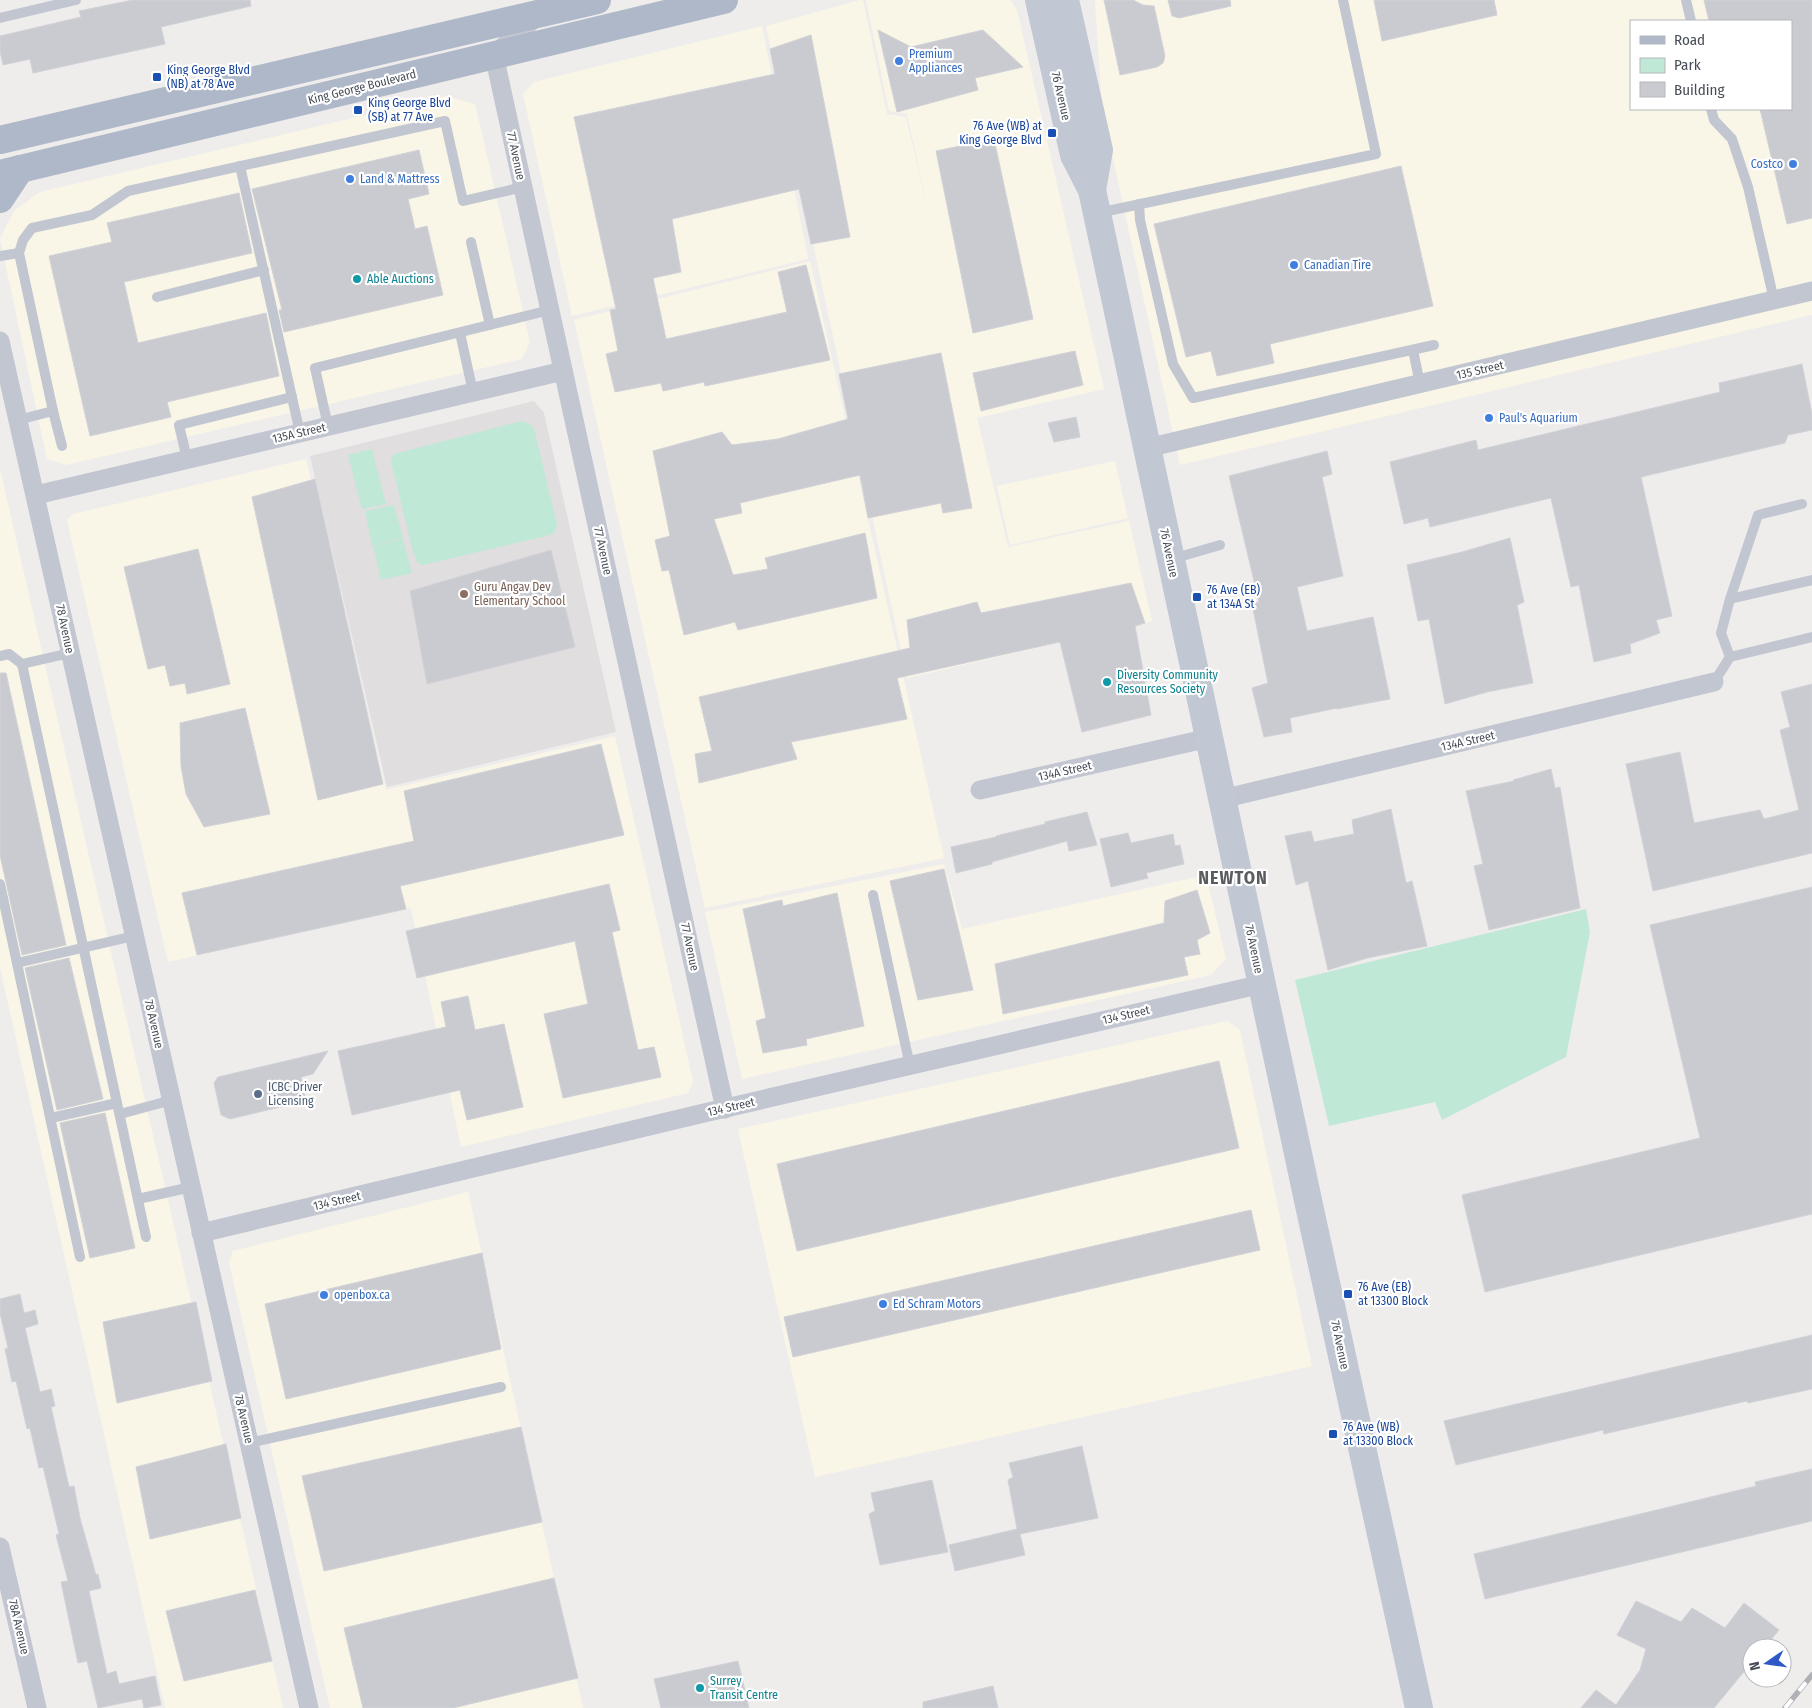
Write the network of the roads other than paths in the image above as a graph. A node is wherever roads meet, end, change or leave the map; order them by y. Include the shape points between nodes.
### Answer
1 (76, 0) edge
2 (597, 0) edge
3 (724, 0) edge
4 (1039, 0) edge
5 (1065, 0) edge
6 (1342, 0) edge
7 (1686, 0) edge
8 (541, 13) junction
9 (0, 18) edge
10 (1691, 20) edge
11 (494, 55) junction
12 (1711, 110) edge
13 (0, 140) edge
14 (240, 166) junction
15 (10, 171) edge
16 (523, 187) junction
17 (0, 199) edge
18 (1094, 202) junction
19 (1139, 204) junction
20 (471, 242) dead end
21 (18, 252) junction
22 (0, 256) edge
23 (264, 270) junction
24 (1812, 291) edge
25 (157, 297) dead end
26 (1774, 300) junction
27 (550, 310) junction
28 (490, 325) junction
29 (460, 333) junction
30 (0, 341) edge
31 (1434, 345) dead end
32 (1413, 350) junction
33 (563, 371) junction
34 (1420, 384) junction
35 (473, 392) junction
36 (292, 397) junction
37 (53, 411) junction
38 (18, 420) junction
39 (328, 426) junction
40 (300, 433) junction
41 (62, 446) dead end
42 (1147, 448) junction
43 (187, 459) junction
44 (36, 495) junction
45 (1802, 504) dead end
46 (1220, 546) dead end
47 (1171, 559) junction
48 (1812, 580) edge
49 (1730, 599) junction
50 (1812, 637) edge
51 (70, 653) junction
52 (0, 656) edge
53 (1730, 657) junction
54 (22, 664) junction
55 (1714, 682) joint
56 (1209, 738) junction
57 (980, 790) dead end
58 (1222, 799) junction
59 (0, 884) edge
60 (872, 895) dead end
61 (134, 936) junction
62 (85, 948) junction
63 (17, 963) junction
64 (1262, 984) junction
65 (910, 1066) junction
66 (172, 1100) junction
67 (117, 1103) junction
68 (725, 1108) junction
69 (120, 1114) junction
70 (50, 1118) junction
71 (191, 1187) junction
72 (138, 1199) junction
73 (201, 1233) junction
74 (146, 1237) dead end
75 (80, 1257) dead end
76 (501, 1387) dead end
77 (249, 1443) junction
78 (0, 1546) edge
79 (37, 1708) edge
80 (309, 1708) edge
81 (1419, 1708) edge

1 - 9 lane
2 - 8 main road
3 - 11 main road, King George Boulevard
4 - 18 main road, 76 Avenue via 1074,155
5 - 18 main road, 76 Avenue via 1099,150
6 - 19 lane via 1376,154
7 - 10 lane
8 - 11 street
8 - 13 main road
11 - 15 main road, King George Boulevard
11 - 16 street, 77 Avenue
12 - 26 lane via 1714,120 1732,139 1748,187
14 - 16 lane via 445,121 463,201
14 - 21 lane via 128,191 92,216 32,228
14 - 23 lane
15 - 17 main road
16 - 27 street, 77 Avenue
18 - 19 lane
18 - 42 main road, 76 Avenue
19 - 32 lane via 1173,364 1193,398
20 - 28 lane
21 - 22 lane
21 - 37 lane
23 - 25 lane
23 - 36 lane
24 - 26 street, 135 Street
26 - 34 street, 135 Street
27 - 28 lane
27 - 33 street, 77 Avenue
28 - 29 lane
29 - 35 lane
29 - 39 lane via 315,368
30 - 38 street, 78 Avenue
31 - 32 lane
32 - 34 lane
33 - 35 street, 135A Street
33 - 68 street, 77 Avenue
34 - 42 street, 135 Street
35 - 39 street, 135A Street
36 - 40 lane
36 - 43 lane via 179,425
37 - 38 lane
37 - 41 lane
38 - 44 street, 78 Avenue
39 - 40 street, 135A Street
40 - 43 street, 135A Street
42 - 47 main road, 76 Avenue
43 - 44 street, 135A Street
44 - 51 street, 78 Avenue
45 - 49 lane via 1758,515
46 - 47 lane
47 - 56 main road, 76 Avenue
48 - 49 lane
49 - 53 lane via 1721,633
50 - 53 lane
51 - 54 lane
51 - 61 street, 78 Avenue
52 - 54 lane via 9,654
53 - 55 lane
54 - 62 lane
55 - 58 street, 134A Street
56 - 57 street, 134A Street
56 - 58 main road, 76 Avenue
58 - 64 main road, 76 Avenue
59 - 63 lane
60 - 65 lane
61 - 62 lane
61 - 66 street, 78 Avenue
62 - 63 lane
62 - 67 lane
63 - 70 lane
64 - 65 street, 134 Street
64 - 81 main road, 76 Avenue
65 - 68 street, 134 Street
66 - 69 lane
66 - 71 street, 78 Avenue
67 - 69 lane
67 - 70 lane
68 - 73 street, 134 Street
69 - 72 lane
70 - 75 lane
71 - 72 lane
71 - 73 street, 78 Avenue
72 - 74 lane
73 - 77 street, 78 Avenue
76 - 77 lane
77 - 80 street, 78 Avenue
78 - 79 street, 78A Avenue

